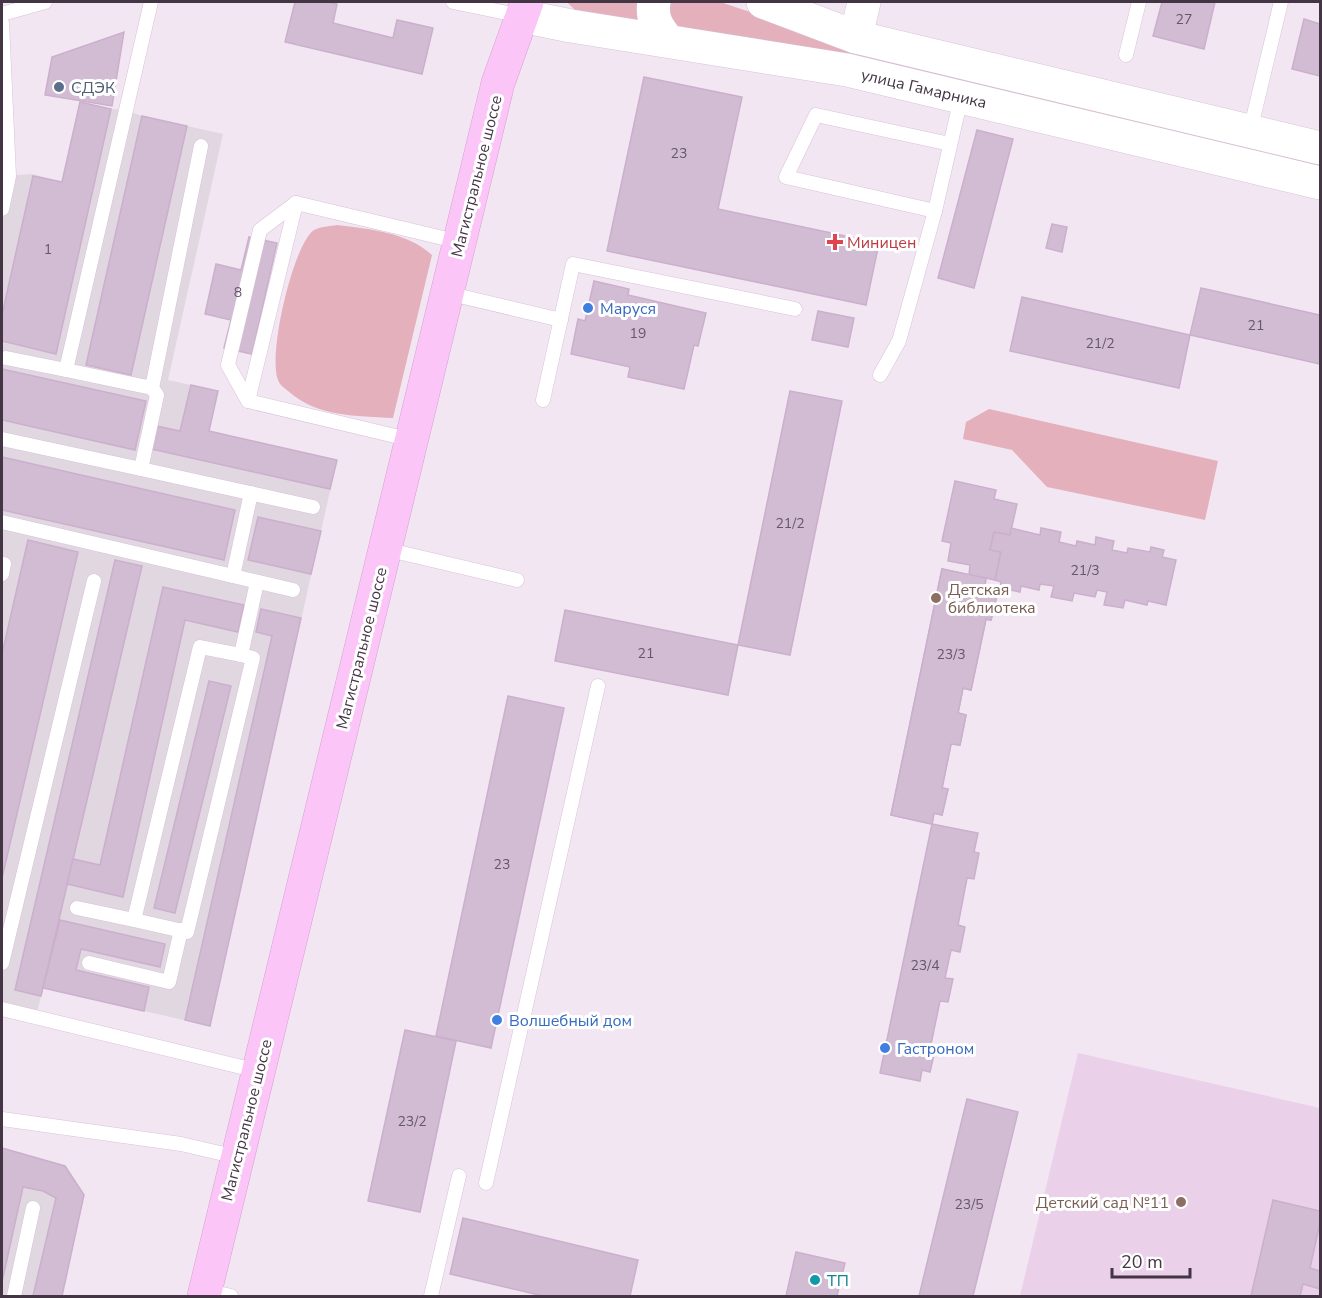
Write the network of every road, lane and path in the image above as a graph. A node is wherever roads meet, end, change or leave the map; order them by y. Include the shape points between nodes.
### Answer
1 (45, 2) edge
2 (151, 2) edge
3 (453, 2) edge
4 (654, 2) edge
5 (763, 2) edge
6 (864, 2) edge
7 (1139, 2) edge
8 (1281, 2) edge
9 (525, 9) edge
10 (2, 14) edge
11 (2, 23) edge
12 (855, 37) junction
13 (668, 41) junction
14 (1126, 55) dead end
15 (961, 97) junction
16 (1250, 131) junction
17 (950, 144) junction
18 (201, 146) dead end
19 (1320, 148) edge
20 (1320, 183) edge
21 (296, 203) junction
22 (2, 209) edge
23 (935, 211) junction
24 (460, 242) junction
25 (447, 293) junction
26 (795, 309) dead end
27 (561, 320) junction
28 (6, 358) dead end
29 (66, 370) junction
30 (880, 375) dead end
31 (152, 388) junction
32 (543, 400) dead end
33 (248, 401) junction
34 (2, 439) edge
35 (412, 440) junction
36 (141, 469) junction
37 (251, 493) junction
38 (313, 507) dead end
39 (2, 522) edge
40 (385, 549) junction
41 (233, 576) junction
42 (518, 580) dead end
43 (94, 581) dead end
44 (257, 582) junction
45 (293, 590) dead end
46 (241, 655) junction
47 (598, 686) dead end
48 (77, 908) dead end
49 (134, 920) junction
50 (181, 930) junction
51 (2, 963) edge
52 (89, 963) dead end
53 (2, 1009) edge
54 (258, 1071) junction
55 (2, 1119) edge
56 (237, 1157) junction
57 (459, 1176) dead end
58 (486, 1183) dead end
59 (33, 1208) dead end
60 (213, 1294) edge
61 (14, 1296) edge
62 (431, 1296) edge

1 - 10 lane
2 - 29 lane
3 - 9 lane
4 - 13 street via 652,12 657,27
5 - 12 street, улица Гамарника
6 - 12 street
7 - 14 lane
8 - 16 lane
9 - 13 street, улица Гамарника
9 - 24 main road, Магистральное шоссе via 498,84
11 - 22 lane via 9,176
12 - 16 street, улица Гамарника
13 - 15 street, улица Гамарника via 847,70
15 - 17 lane
15 - 20 street, улица Гамарника
16 - 19 street, улица Гамарника
17 - 23 lane
17 - 23 lane via 816,115 786,177
18 - 31 lane
21 - 24 lane
21 - 33 lane
21 - 33 lane via 260,230 257,241 228,365
23 - 30 lane via 899,341
24 - 25 main road, Магистральное шоссе
25 - 27 lane
25 - 35 main road, Магистральное шоссе
26 - 27 lane via 573,264
27 - 32 lane
28 - 29 lane
29 - 31 lane
31 - 36 lane via 157,395
33 - 35 lane
34 - 36 lane
35 - 40 main road, Магистральное шоссе
36 - 37 lane
37 - 38 lane
37 - 41 lane
39 - 41 lane
40 - 42 lane
40 - 54 main road, Магистральное шоссе
41 - 44 lane
43 - 51 lane
44 - 45 lane
44 - 46 lane
46 - 49 lane via 200,647
46 - 50 lane via 253,658 188,932
47 - 58 lane
48 - 49 lane
49 - 50 lane
50 - 52 lane via 169,982
53 - 54 lane
54 - 56 main road, Магистральное шоссе
55 - 56 lane via 181,1144
56 - 60 main road, Магистральное шоссе
57 - 62 lane
59 - 61 lane

